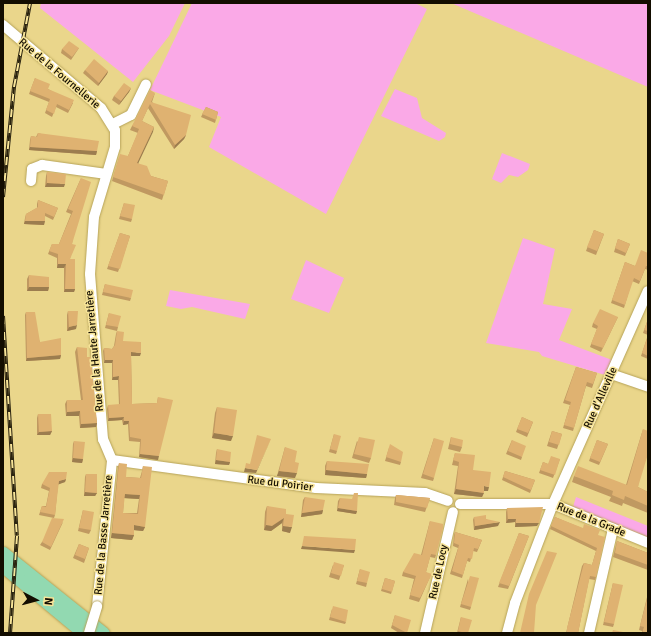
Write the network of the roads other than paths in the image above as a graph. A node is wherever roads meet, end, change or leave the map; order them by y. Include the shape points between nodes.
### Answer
1 (3, 25) edge
2 (146, 84) dead end
3 (113, 124) junction
4 (106, 174) junction
5 (31, 181) dead end
6 (648, 291) edge
7 (611, 374) junction
8 (648, 387) edge
9 (112, 460) junction
10 (448, 501) junction
11 (460, 504) junction
12 (553, 504) junction
13 (453, 512) junction
14 (613, 529) junction
15 (648, 543) edge
16 (3, 553) edge
17 (3, 566) edge
18 (84, 633) edge
19 (89, 633) edge
20 (103, 633) edge
21 (425, 633) edge
22 (507, 633) edge
23 (589, 633) edge

1 - 3 street, Rue de la Fournellerie via 101,108
2 - 3 street via 131,115
3 - 4 street, Rue de la Haute Jarretière via 115,147
4 - 5 street via 42,165 32,169
4 - 9 street, Rue de la Haute Jarretière via 94,218 89,306 103,439
6 - 7 street, Rue d'Alleville
7 - 8 street
7 - 12 street, Rue d'Alleville
9 - 10 street, Rue du Poirier via 316,488 425,494
9 - 19 street, Rue de la Basse Jarretière, bridge via 97,606
10 - 11 street, Rue du Poirier via 455,499
10 - 13 street via 448,509
11 - 12 street, Rue de la Grade
11 - 13 street
12 - 14 street, Rue de la Grade
12 - 22 street, Rue d'Alleville via 515,603
13 - 21 street, Rue de Locy
14 - 15 street, Rue de la Grade
14 - 23 street
16 - 20 main road
17 - 18 main road

